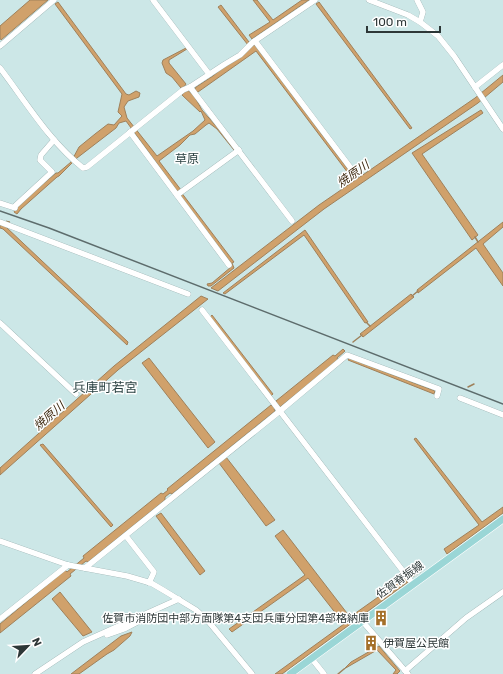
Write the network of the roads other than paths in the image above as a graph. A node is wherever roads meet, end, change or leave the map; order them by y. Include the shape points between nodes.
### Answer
1 (54, 0) edge
2 (153, 0) edge
3 (315, 0) edge
4 (369, 0) edge
5 (417, 0) edge
6 (420, 22) junction
7 (252, 44) junction
8 (0, 45) edge
9 (503, 65) edge
10 (0, 68) edge
11 (209, 74) junction
12 (476, 89) junction
13 (190, 90) junction
14 (503, 128) edge
15 (130, 132) junction
16 (54, 140) junction
17 (238, 150) junction
18 (356, 174) dead end
19 (180, 193) junction
20 (0, 203) edge
21 (292, 221) dead end
22 (4, 223) edge
23 (229, 265) dead end
24 (188, 294) dead end
25 (202, 310) dead end
26 (0, 323) edge
27 (76, 394) dead end
28 (437, 396) dead end
29 (460, 398) dead end
30 (279, 410) junction
31 (503, 415) edge
32 (503, 518) edge
33 (126, 536) junction
34 (0, 541) edge
35 (71, 565) junction
36 (83, 568) junction
37 (148, 582) junction
38 (413, 583) junction
39 (503, 592) edge
40 (179, 600) junction
41 (0, 619) edge
42 (363, 622) junction
43 (312, 659) junction
44 (407, 672) edge
45 (35, 674) edge
46 (252, 674) edge
47 (290, 674) edge
48 (324, 674) edge

1 - 8 street
2 - 11 street
3 - 7 street
4 - 6 street
5 - 6 street via 423,12
6 - 12 street via 446,44
7 - 11 street via 240,55
7 - 18 street
9 - 12 street
10 - 16 street
11 - 13 street
12 - 14 street
13 - 15 street
13 - 17 street
15 - 16 street via 83,168
15 - 19 street
16 - 20 street via 41,155 40,160 52,172 14,207
17 - 19 street
17 - 21 street
19 - 23 street
22 - 24 street
25 - 30 street
26 - 27 street
28 - 30 street via 439,389 347,355
29 - 31 street
30 - 33 street
30 - 38 street
32 - 38 main road, 佐賀脊振線
33 - 36 street
33 - 37 street via 154,572
34 - 35 street
35 - 36 street
35 - 41 street
36 - 37 street
37 - 40 street
38 - 42 main road, 佐賀脊振線
39 - 44 street via 466,618
40 - 45 street via 124,629 75,647
40 - 46 street via 208,621
42 - 43 main road, 佐賀脊振線
42 - 44 street
43 - 47 main road, 佐賀脊振線
43 - 48 street

